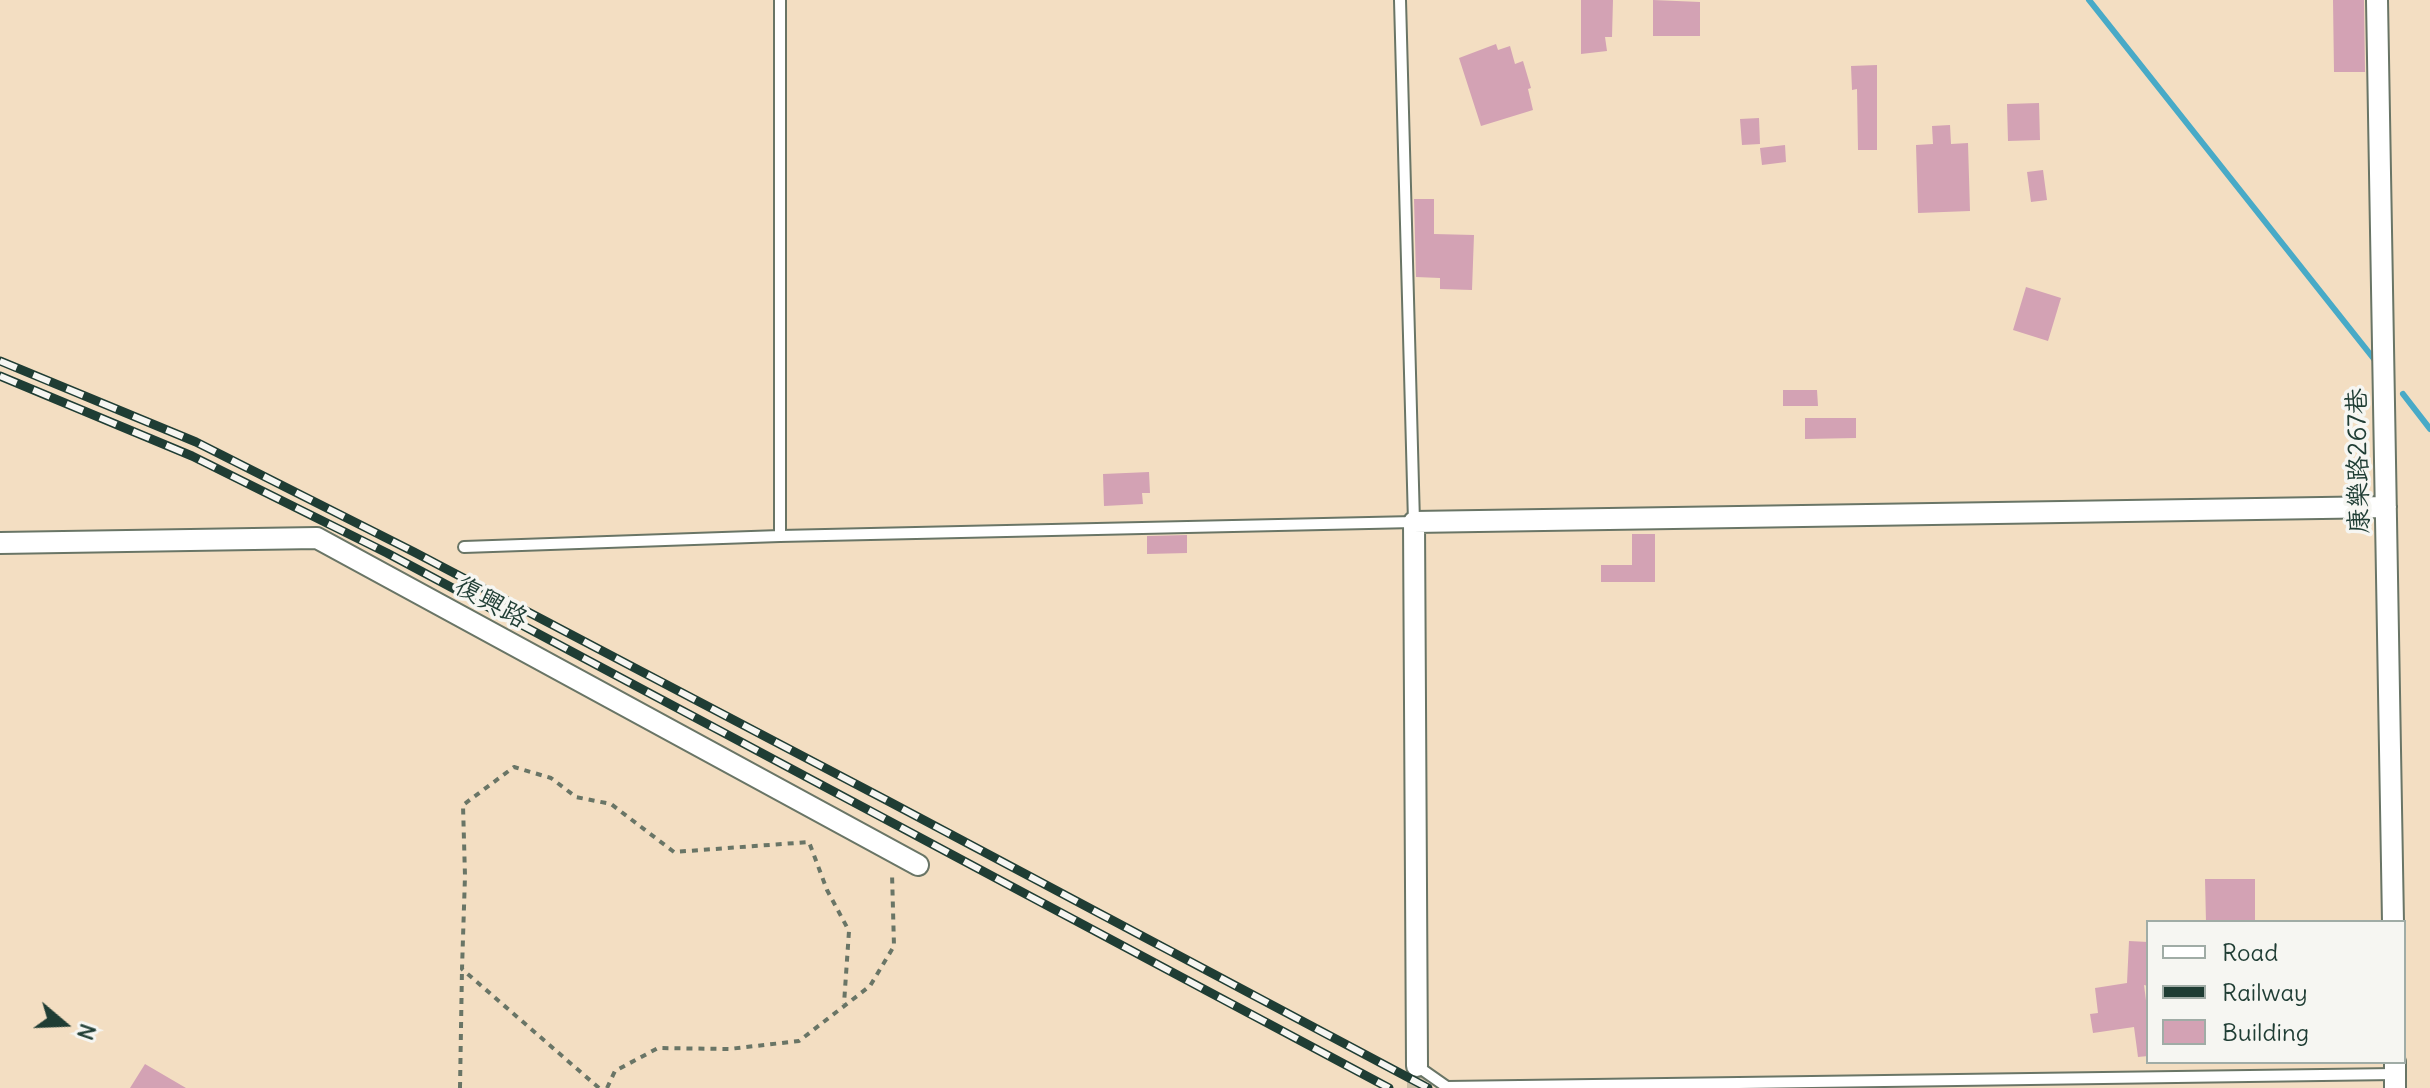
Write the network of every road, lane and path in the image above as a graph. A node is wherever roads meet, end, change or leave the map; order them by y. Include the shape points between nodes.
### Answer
1 (780, 0) edge
2 (1400, 0) edge
3 (2377, 0) edge
4 (2386, 507) junction
5 (1414, 522) junction
6 (780, 536) junction
7 (0, 543) edge
8 (464, 547) dead end
9 (891, 850) junction
10 (918, 865) dead end
11 (2393, 920) edge
12 (462, 969) junction
13 (844, 1004) junction
14 (1417, 1066) joint
15 (2395, 1075) edge
16 (460, 1088) edge
17 (599, 1088) edge
18 (607, 1088) edge

1 - 6 lane
2 - 5 lane
3 - 4 street, 康樂路267巷
4 - 5 street
4 - 11 street, 康樂路267巷
5 - 6 lane
5 - 14 street
6 - 8 lane
7 - 9 street, 復興路 via 317,538
9 - 10 street, 復興路
9 - 13 path via 894,946 870,986
12 - 13 path via 463,805 514,767 551,778 576,797 611,804 674,852 809,842 849,931
12 - 16 path
12 - 17 path
13 - 18 path via 799,1041 729,1049 658,1048 615,1071
14 - 15 lane via 1447,1087

